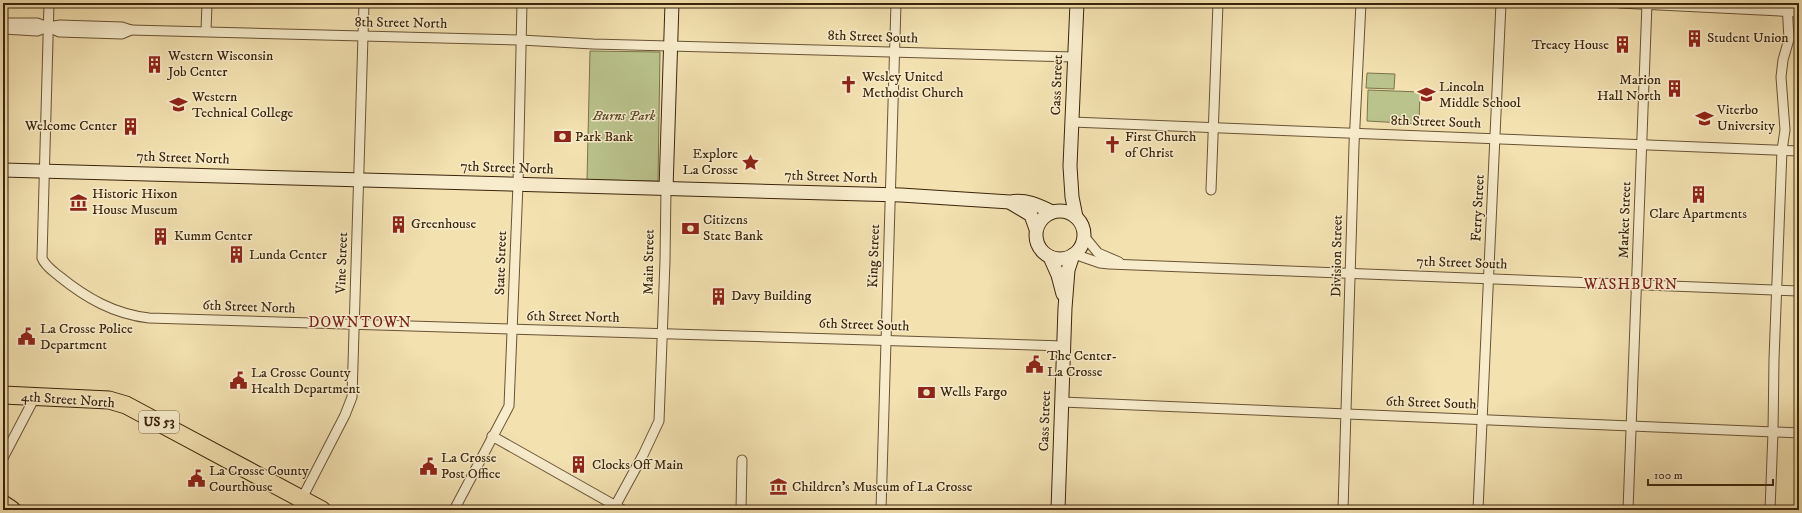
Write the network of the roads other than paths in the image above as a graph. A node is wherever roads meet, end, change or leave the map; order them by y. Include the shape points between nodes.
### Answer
1 (48, 3) edge
2 (207, 3) edge
3 (364, 3) edge
4 (522, 3) edge
5 (672, 3) edge
6 (896, 3) edge
7 (1077, 3) edge
8 (1218, 3) edge
9 (1361, 3) edge
10 (1501, 3) edge
11 (1619, 3) edge
12 (1647, 4) edge
13 (1787, 7) edge
14 (1799, 12) edge
15 (3, 23) edge
16 (48, 27) junction
17 (3, 30) edge
18 (206, 31) junction
19 (363, 37) junction
20 (521, 40) junction
21 (670, 45) junction
22 (894, 51) junction
23 (1074, 57) junction
24 (1072, 122) junction
25 (1213, 128) junction
26 (1354, 133) junction
27 (1495, 138) junction
28 (1642, 144) junction
29 (1782, 150) junction
30 (1799, 151) edge
31 (1070, 168) junction
32 (3, 170) edge
33 (43, 171) junction
34 (359, 179) junction
35 (518, 184) junction
36 (666, 189) junction
37 (1210, 190) dead end
38 (890, 195) junction
39 (1010, 202) junction
40 (1053, 212) junction
41 (1076, 217) junction
42 (1036, 228) junction
43 (1084, 236) junction
44 (1074, 254) junction
45 (1050, 257) junction
46 (1124, 264) junction
47 (1350, 273) junction
48 (1488, 278) junction
49 (1636, 284) junction
50 (1777, 290) junction
51 (1799, 291) edge
52 (1065, 308) junction
53 (354, 325) junction
54 (513, 330) junction
55 (663, 333) junction
56 (885, 340) junction
57 (1064, 346) junction
58 (3, 395) edge
59 (35, 397) junction
60 (1062, 402) junction
61 (1347, 414) junction
62 (1483, 419) junction
63 (1631, 425) junction
64 (1773, 432) junction
65 (1799, 432) edge
66 (492, 436) junction
67 (3, 458) edge
68 (742, 460) dead end
69 (3, 504) edge
70 (299, 505) edge
71 (617, 508) edge
72 (12, 510) edge
73 (322, 510) edge
74 (454, 510) edge
75 (741, 510) edge
76 (881, 510) edge
77 (1058, 510) edge
78 (1343, 510) edge
79 (1478, 510) edge
80 (1628, 510) edge
81 (1770, 510) edge

1 - 16 street
2 - 18 street
3 - 19 street, Vine Street
4 - 20 street, State Street
5 - 21 main road, Main Street
6 - 22 street, King Street
7 - 23 main road, Cass Street
8 - 25 street
9 - 26 street, Division Street
10 - 27 street, Ferry Street
11 - 12 street
12 - 13 street
12 - 28 street, Market Street
13 - 14 street
13 - 29 street via 1790,30 1781,77 1785,130
15 - 16 street, 8th Street North via 37,23
16 - 17 street, 8th Street North via 37,31
16 - 18 street, 8th Street North via 59,32 122,34 131,30
16 - 33 street
18 - 19 street, 8th Street North
19 - 20 street, 8th Street North
19 - 34 street, Vine Street
20 - 21 street, 8th Street North
20 - 35 street, State Street
21 - 22 street, 8th Street South
21 - 36 main road, Main Street
22 - 23 street, 8th Street South
22 - 38 street, King Street
23 - 24 main road, Cass Street
24 - 25 street, 8th Street South
24 - 31 main road, Cass Street
25 - 26 street, 8th Street South
25 - 37 street
26 - 27 street, 8th Street South
26 - 47 street, Division Street
27 - 28 street, 8th Street South
27 - 48 street, Ferry Street
28 - 29 street, 8th Street South
28 - 49 street, Market Street
29 - 30 street, 8th Street South
29 - 50 street
31 - 40 main road, Cass Street via 1066,193
31 - 41 main road, Cass Street
32 - 33 main road, 7th Street North
33 - 34 main road, 7th Street North
33 - 53 street, 6th Street North via 44,262 90,299 115,311 139,317
34 - 35 main road, 7th Street North
34 - 53 street, Vine Street
35 - 36 main road, 7th Street North
35 - 54 street, State Street
36 - 38 main road, 7th Street North
36 - 55 street, Main Street
38 - 39 main road, 7th Street North
38 - 56 street, King Street
39 - 40 main road, 7th Street North via 1024,201
39 - 42 main road, 7th Street North via 1031,215
40 - 41 main road via 1066,212
40 - 42 main road via 1043,217
41 - 43 main road via 1082,226
42 - 45 main road via 1037,243
43 - 44 main road via 1081,246
43 - 46 street, 7th Street South via 1098,253
44 - 45 main road via 1062,259
44 - 46 street, 7th Street South via 1100,263
44 - 52 main road, Cass Street via 1068,270
45 - 52 main road, Cass Street via 1058,275
46 - 47 street, 7th Street South
47 - 48 street, 7th Street South
47 - 61 street, Division Street
48 - 49 street, 7th Street South
48 - 62 street, Ferry Street
49 - 50 street, 7th Street South
49 - 63 street, Market Street
50 - 51 street, 7th Street South
50 - 64 street
52 - 57 main road, Cass Street
53 - 54 street, 6th Street North
53 - 70 street, Vine Street via 353,387 350,405
54 - 55 street, 6th Street North
54 - 66 street, State Street via 509,406
55 - 56 street, 6th Street South
55 - 71 street, Main Street via 659,420
56 - 57 street, 6th Street South
56 - 76 street, King Street
57 - 60 main road, Cass Street
58 - 59 highway, 4th Street North / US 53
59 - 67 street
59 - 70 highway, 4th Street North / US 53 via 109,400 126,405
60 - 61 street, 6th Street South
60 - 77 main road, Cass Street
61 - 62 street, 6th Street South
61 - 78 street, Division Street
62 - 63 street, 6th Street South
62 - 79 street, Ferry Street
63 - 64 street, 6th Street South
63 - 80 street, Market Street
64 - 65 street, 6th Street South
64 - 81 street
66 - 71 street
66 - 74 street, State Street
68 - 75 street
69 - 72 highway
70 - 73 highway, 4th Street North / US 53

